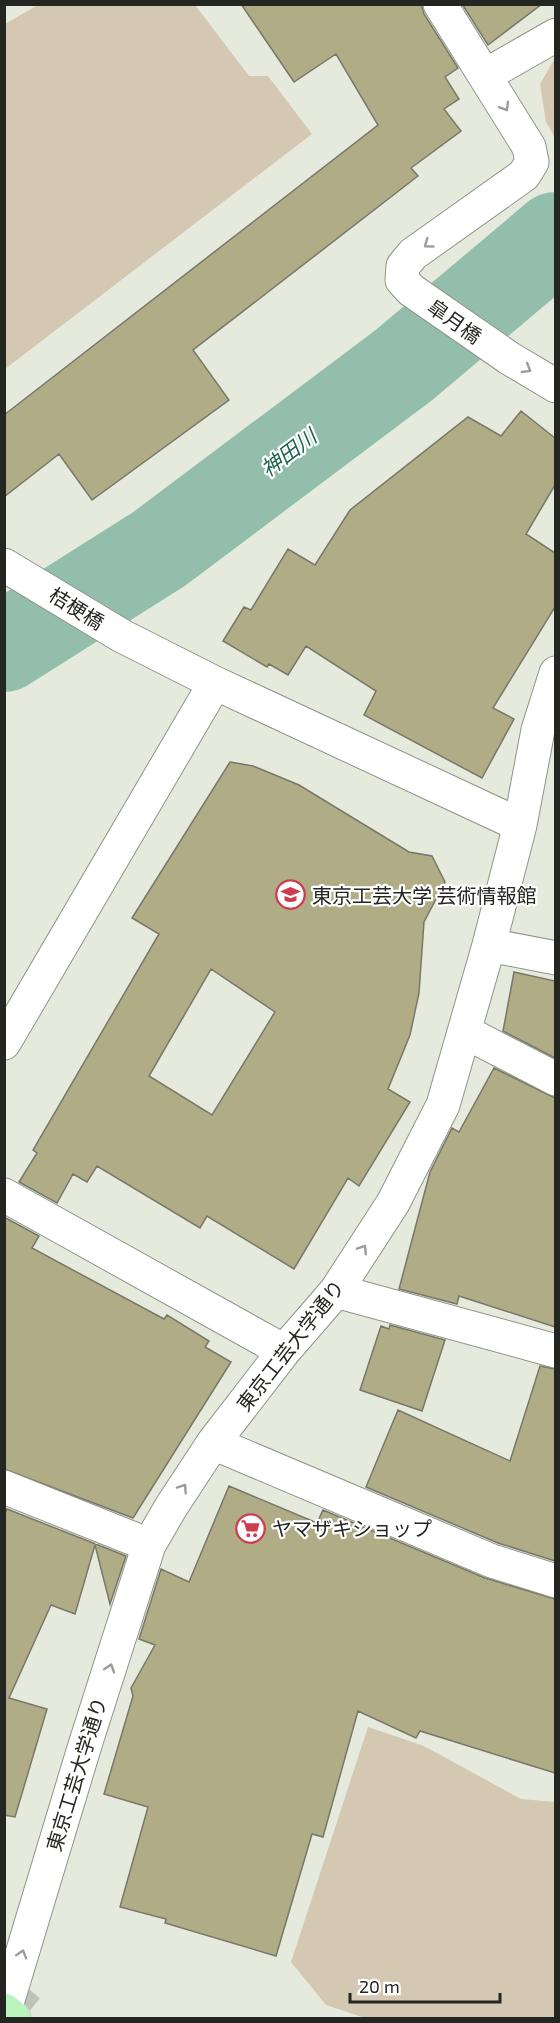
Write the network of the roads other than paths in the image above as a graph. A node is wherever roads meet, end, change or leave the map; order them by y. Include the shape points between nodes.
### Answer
1 (440, 4) edge
2 (555, 35) edge
3 (486, 75) junction
4 (555, 386) edge
5 (18, 573) edge
6 (555, 673) edge
7 (214, 683) junction
8 (520, 825) junction
9 (489, 945) junction
10 (555, 958) edge
11 (465, 1032) junction
12 (4, 1043) edge
13 (555, 1079) edge
14 (4, 1195) edge
15 (336, 1291) junction
16 (284, 1351) junction
17 (555, 1351) edge
18 (213, 1443) junction
19 (4, 1487) edge
20 (149, 1545) junction
21 (555, 1581) edge
22 (5, 2010) edge
23 (14, 2019) edge

1 - 3 street
2 - 3 street
3 -> 4 street, 皐月橋 via 529,147 532,162 524,175 414,254 403,266 402,280 411,290
5 - 7 street, 桔梗橋 via 122,636
6 - 8 street, 東京工芸大学通り via 538,730
7 - 8 street, 桔梗橋
7 - 12 street
8 - 9 street, 東京工芸大学通り
9 - 10 street
9 - 11 street, 東京工芸大学通り
11 - 13 street
15 -> 11 street, 東京工芸大学通り via 393,1203 443,1105
14 - 16 street
15 - 16 street, 東京工芸大学通り
15 - 17 street
16 - 18 street, 東京工芸大学通り
20 -> 18 street, 東京工芸大学通り
18 - 21 street via 492,1561
19 - 20 street
22 -> 20 street, 東京工芸大学通り
22 - 23 main road

